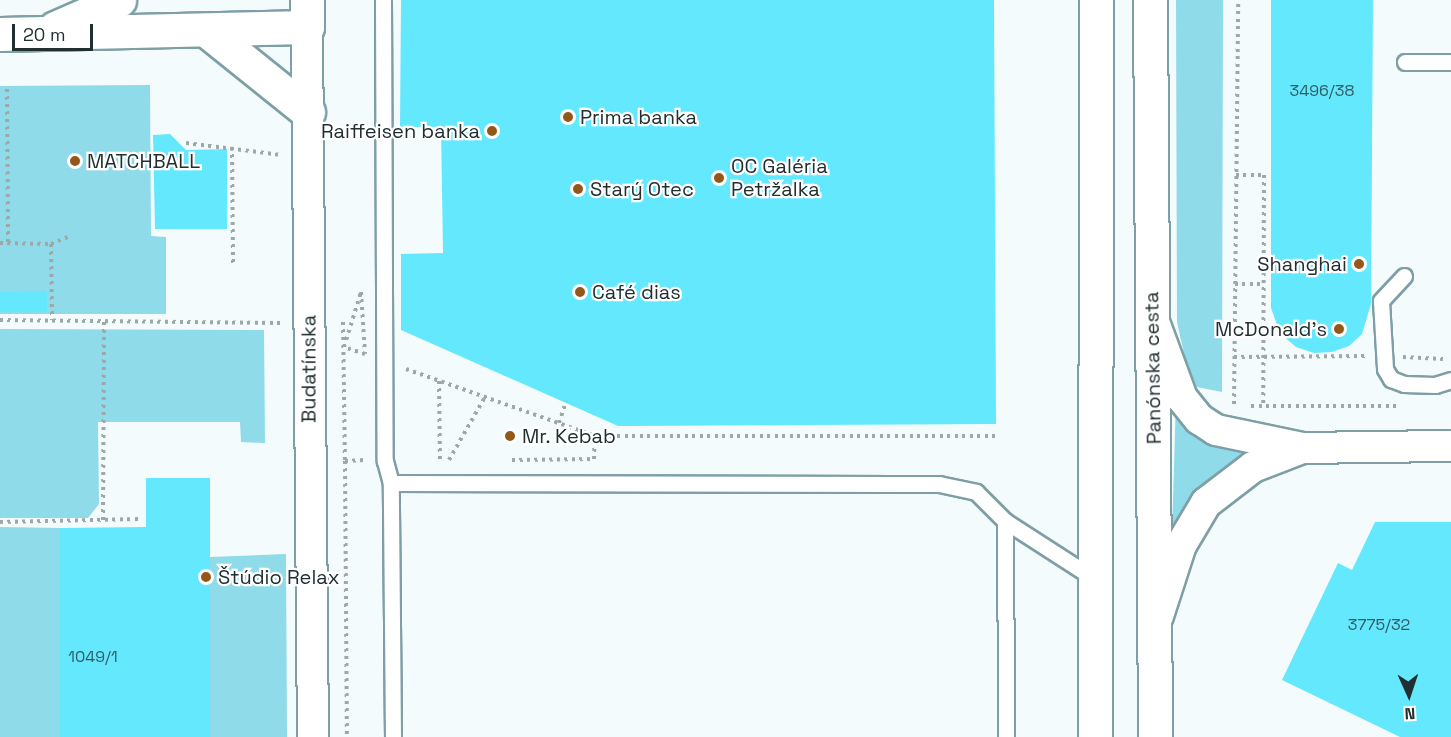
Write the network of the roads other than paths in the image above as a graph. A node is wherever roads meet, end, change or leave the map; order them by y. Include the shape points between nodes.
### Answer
1 (119, 0) edge
2 (382, 0) edge
3 (1095, 0) edge
4 (1150, 0) edge
5 (307, 14) edge
6 (206, 30) junction
7 (0, 34) edge
8 (40, 35) junction
9 (1405, 62) dead end
10 (1451, 62) edge
11 (308, 112) junction
12 (1404, 276) dead end
13 (1153, 318) junction
14 (1451, 380) edge
15 (1451, 446) edge
16 (1302, 448) junction
17 (391, 483) junction
18 (1005, 520) junction
19 (1095, 579) junction
20 (1155, 624) junction
21 (313, 737) edge
22 (393, 737) edge
23 (1006, 737) edge
24 (1095, 737) edge
25 (1155, 737) edge

1 - 8 main road
2 - 17 lane via 385,461
3 - 19 main road
4 - 13 main road, Panónska cesta
5 - 6 main road
5 - 11 street, Budatínska
6 - 8 main road
6 - 11 main road
7 - 8 main road
9 - 10 lane
11 - 21 street, Budatínska
12 - 14 lane via 1381,301 1381,356 1387,374 1397,382 1435,385
13 - 16 street via 1178,389 1199,419 1226,434
13 - 20 main road, Panónska cesta
15 - 16 street
16 - 20 street via 1252,467 1206,503 1181,545
17 - 18 lane via 939,484 976,492
17 - 22 lane
18 - 19 lane
18 - 23 lane
19 - 24 main road
20 - 25 main road, Panónska cesta

